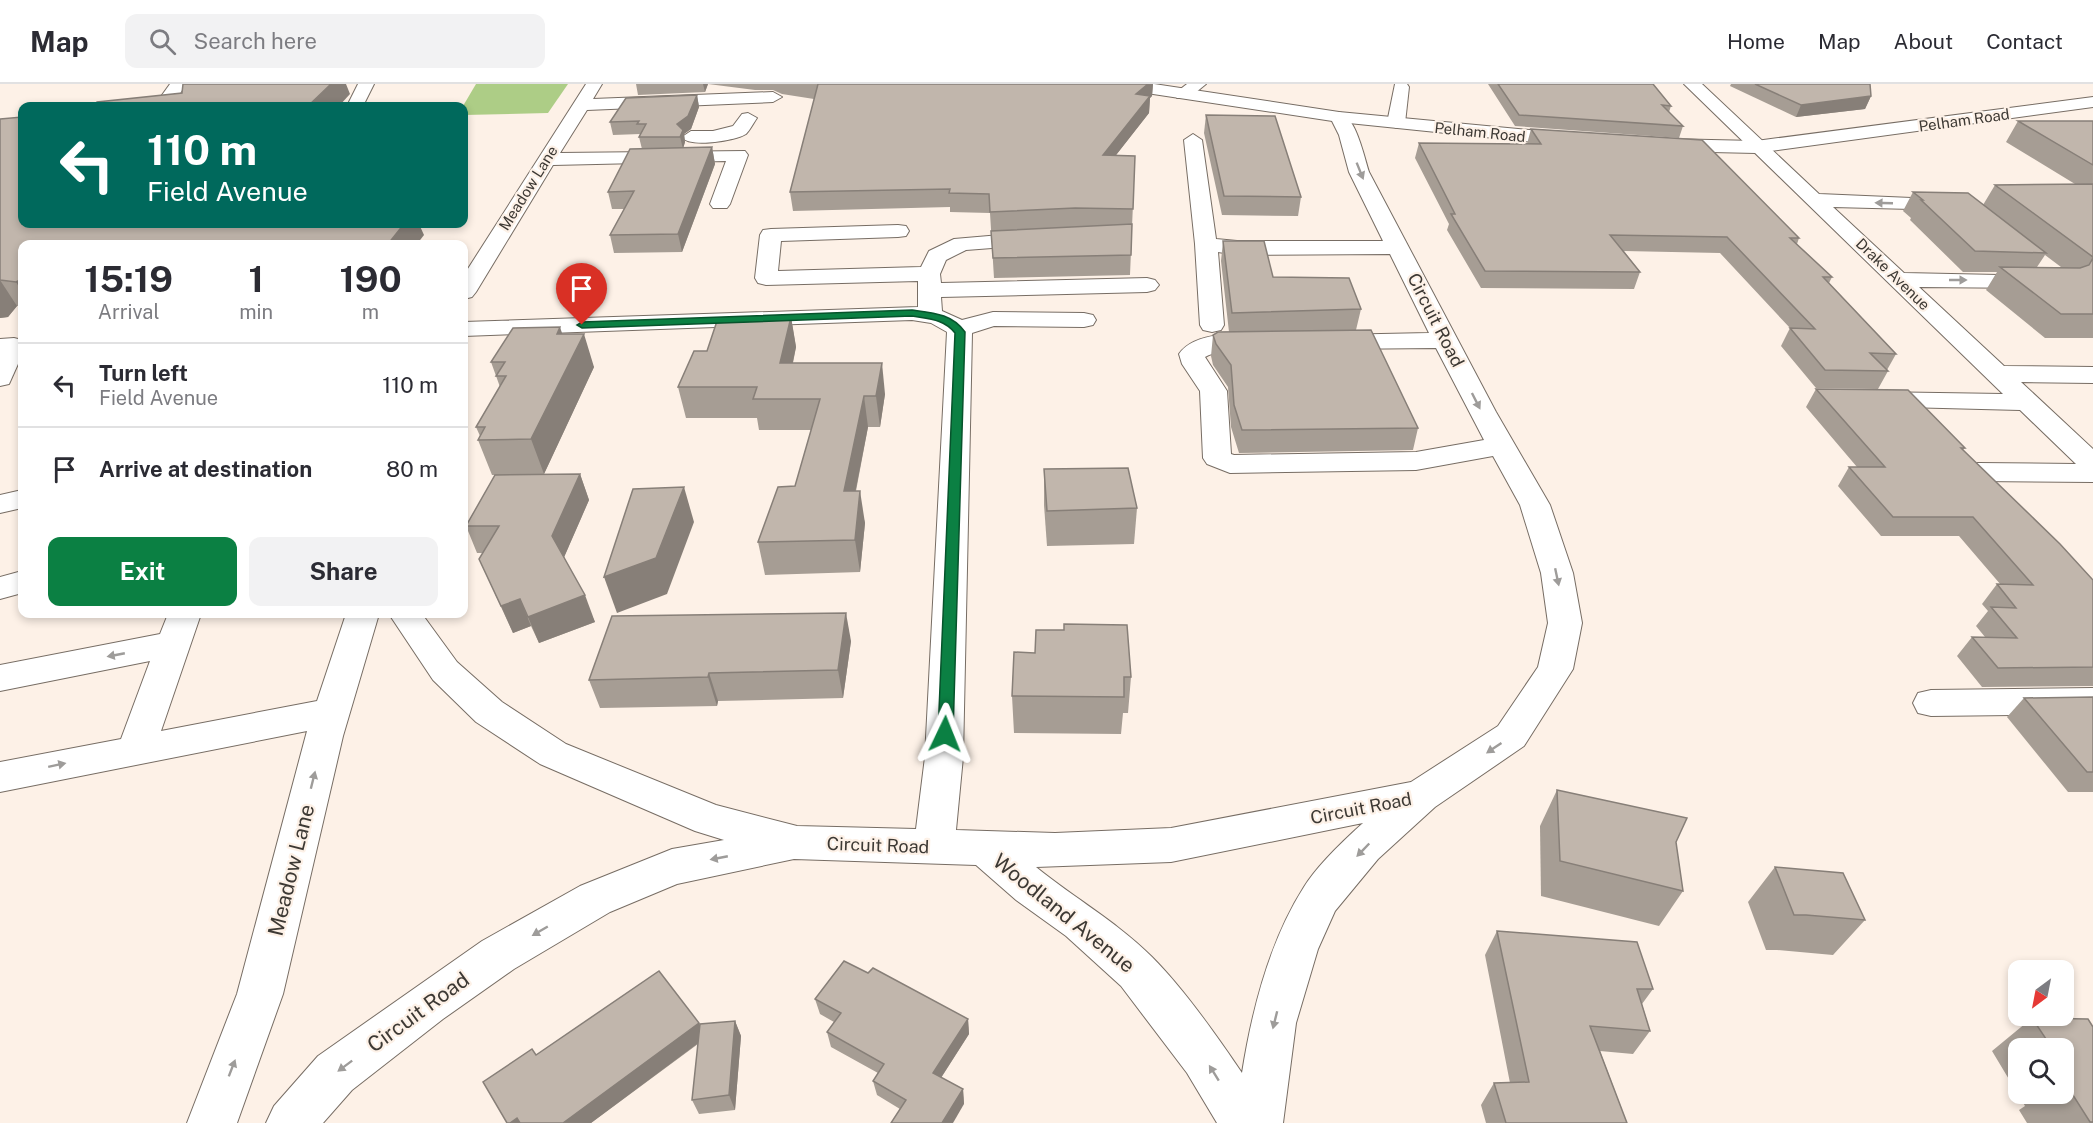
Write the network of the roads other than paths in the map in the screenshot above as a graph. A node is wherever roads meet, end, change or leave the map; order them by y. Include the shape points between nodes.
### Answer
1 (366, 84) edge
2 (594, 84) edge
3 (1120, 84) edge
4 (1692, 84) edge
5 (1401, 87) dead end
6 (1190, 89) edge
7 (183, 91) edge
8 (772, 97) dead end
9 (166, 102) edge
10 (357, 102) edge
11 (2093, 102) edge
12 (580, 105) junction
13 (1339, 117) junction
14 (748, 118) dead end
15 (1396, 123) junction
16 (1193, 140) dead end
17 (1586, 141) edge
18 (1642, 144) edge
19 (1756, 147) junction
20 (552, 150) junction
21 (602, 158) junction
22 (590, 180) dead end
23 (1817, 200) junction
24 (720, 204) dead end
25 (1968, 208) edge
26 (898, 231) dead end
27 (1057, 238) edge
28 (1206, 244) junction
29 (1399, 247) junction
30 (2037, 261) edge
31 (1899, 280) junction
32 (1147, 285) dead end
33 (468, 286) edge
34 (937, 302) junction
35 (1084, 320) dead end
36 (1212, 325) dead end
37 (468, 329) edge
38 (1446, 340) junction
39 (12, 345) edge
40 (1996, 374) junction
41 (2093, 375) edge
42 (0, 378) edge
43 (1848, 399) edge
44 (2025, 402) junction
45 (1501, 446) junction
46 (2093, 465) edge
47 (1978, 472) edge
48 (2093, 473) edge
49 (18, 500) edge
50 (0, 504) edge
51 (18, 583) edge
52 (0, 588) edge
53 (361, 618) edge
54 (408, 618) edge
55 (179, 629) edge
56 (0, 678) edge
57 (2093, 700) edge
58 (1931, 703) dead end
59 (332, 712) junction
60 (136, 748) junction
61 (0, 777) edge
62 (1421, 796) junction
63 (797, 843) junction
64 (934, 848) junction
65 (986, 849) junction
66 (212, 1123) edge
67 (291, 1123) edge
68 (1245, 1123) edge
69 (1258, 1123) edge

1 - 10 street
2 - 12 street, Meadow Lane
3 - 6 street, Pelham Road
4 - 19 street, Drake Avenue
5 - 15 street
6 - 13 street, Pelham Road
7 - 9 street
8 - 12 street
11 - 19 street, Pelham Road
12 - 20 street, Meadow Lane
13 - 15 street, Pelham Road
13 -> 29 street, Circuit Road via 1359,172
14 - 20 street via 740,130 713,136
15 - 17 street, Pelham Road
16 - 28 street
18 - 19 street, Pelham Road
19 - 23 street, Drake Avenue
20 - 21 street
20 - 33 street, Meadow Lane
21 - 22 street
21 - 24 street via 738,155
25 -> 23 street
23 - 31 street, Drake Avenue
26 - 34 street via 771,235 766,278
27 - 34 street via 962,244 937,256
28 - 29 street via 1237,248
28 - 36 street
29 - 38 street, Circuit Road
31 -> 30 street via 2055,279
31 - 40 street, Drake Avenue
32 - 34 street
34 - 35 street via 993,319
34 - 37 street via 912,313
34 - 64 street via 960,332 945,758
38 -> 45 street, Circuit Road
38 - 45 street via 1210,344 1192,354 1213,387 1217,458 1230,464 1416,461
39 - 42 street
40 - 41 street
40 - 44 street, Drake Avenue
43 - 44 street
44 - 46 street, Drake Avenue
45 -> 62 street, Circuit Road via 1535,505 1557,573 1566,623 1555,669 1511,736
47 - 48 street
49 - 50 street
51 - 52 street
53 - 59 street, Meadow Lane
54 - 63 street, Circuit Road via 445,671 489,712 553,754 710,819
55 -> 56 street
55 - 60 street
57 - 58 street
59 - 60 street
66 -> 59 street, Meadow Lane via 260,994
61 -> 60 street
62 - 65 street, Circuit Road via 1171,845
62 -> 69 street via 1364,847 1319,898 1296,949 1273,1023
63 - 64 street, Circuit Road
63 -> 67 street, Circuit Road via 672,867 595,899 498,955 427,1004 335,1073
64 - 65 street, Circuit Road
68 -> 65 street, Woodland Avenue via 1204,1057 1137,972

